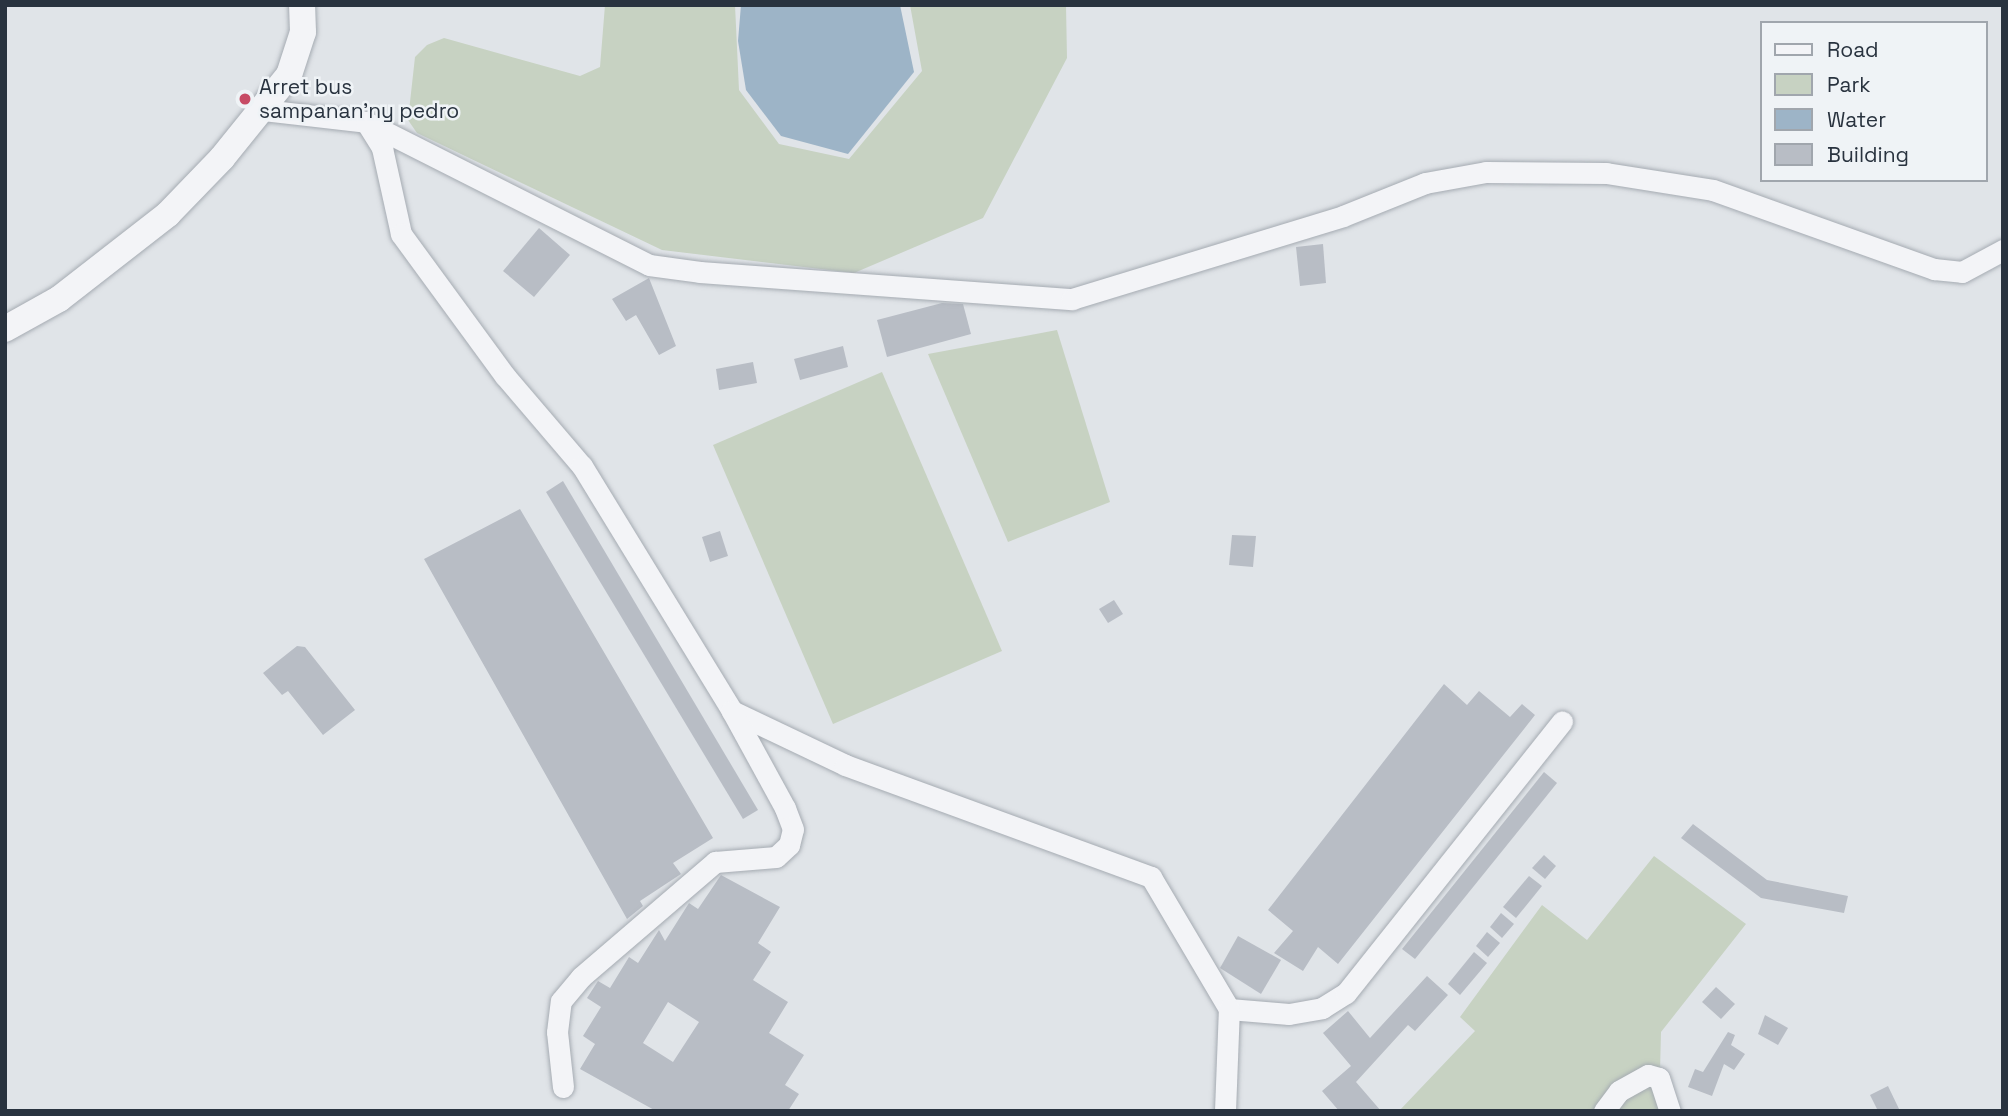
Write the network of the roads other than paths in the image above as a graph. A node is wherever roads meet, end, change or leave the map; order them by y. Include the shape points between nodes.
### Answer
1 (302, 5) edge
2 (263, 110) junction
3 (366, 121) junction
4 (2003, 250) edge
5 (5, 330) edge
6 (732, 711) junction
7 (1562, 721) dead end
8 (1229, 1009) junction
9 (563, 1087) dead end
10 (1225, 1111) edge
11 (1604, 1111) edge
12 (1670, 1111) edge

1 - 2 street via 303,32 289,75
2 - 3 street
2 - 5 street via 168,214 59,299
3 - 4 street via 649,265 700,272 1072,299 1343,216 1425,183 1486,172 1606,173 1713,190 1934,269 1962,272
3 - 6 street via 382,148 401,234 505,376 582,466
6 - 8 street via 845,765 1151,877
6 - 9 street via 785,808 793,829 789,845 776,857 715,862 581,977 561,1001 557,1032
7 - 8 street via 1346,993 1322,1008 1289,1014
8 - 10 street
11 - 12 street via 1619,1091 1648,1075 1659,1078

